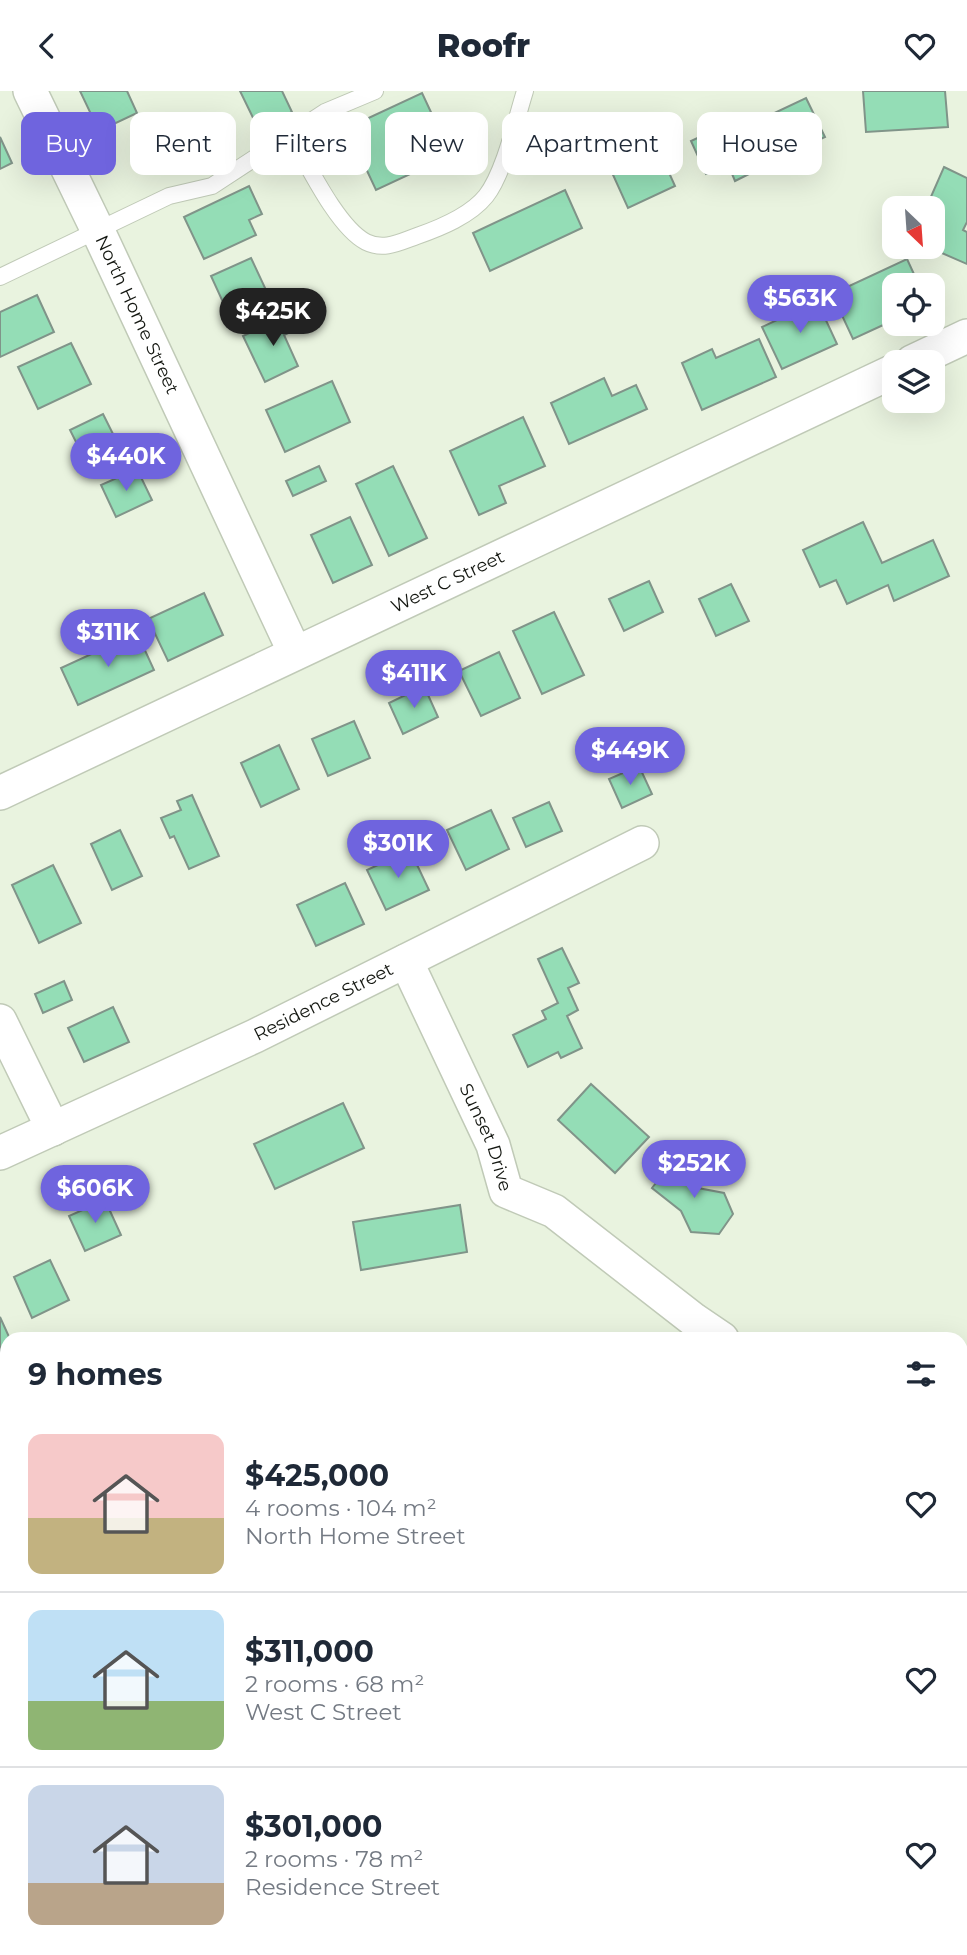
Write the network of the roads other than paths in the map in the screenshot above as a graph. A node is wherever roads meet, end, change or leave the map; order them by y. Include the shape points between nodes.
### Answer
1 (30, 91) edge
2 (374, 91) edge
3 (525, 91) edge
4 (325, 112) edge
5 (250, 160) edge
6 (314, 175) edge
7 (98, 231) junction
8 (0, 277) edge
9 (967, 336) edge
10 (937, 350) edge
11 (882, 377) edge
12 (295, 653) junction
13 (0, 793) edge
14 (642, 843) dead end
15 (406, 961) junction
16 (0, 1021) edge
17 (53, 1129) junction
18 (0, 1153) edge
19 (712, 1332) edge

1 - 7 street, North Home Street
2 - 4 lane
3 - 6 lane via 498,176 485,197 427,233 388,247 367,243 343,224
5 - 7 lane via 212,185 169,196
7 - 8 lane
7 - 12 street, North Home Street
9 - 10 street
11 - 12 street, West C Street
12 - 13 street, West C Street
14 - 15 street, Residence Street
15 - 17 street, Residence Street
15 - 19 street, Sunset Drive via 493,1145 506,1191 554,1212
16 - 17 street
17 - 18 street, Residence Street

